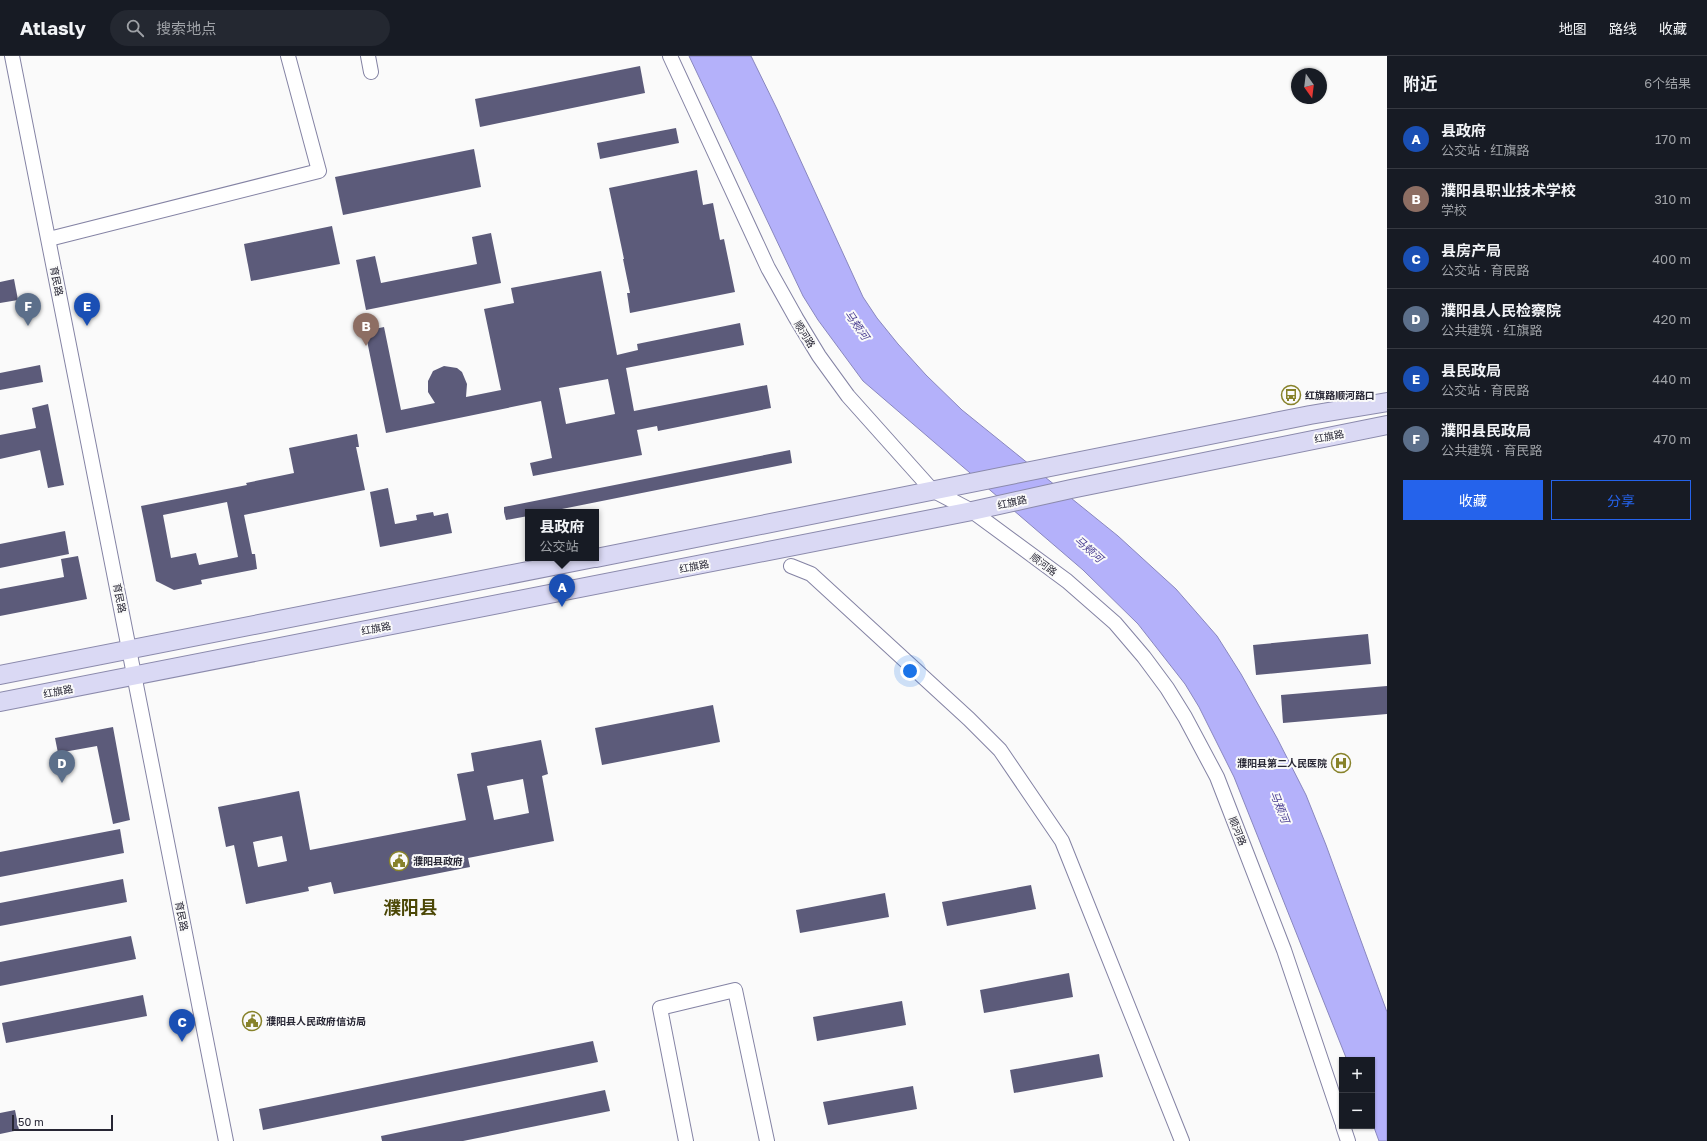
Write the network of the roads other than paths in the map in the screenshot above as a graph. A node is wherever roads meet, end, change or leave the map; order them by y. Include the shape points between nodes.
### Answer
1 (12, 56) edge
2 (288, 56) edge
3 (368, 56) edge
4 (670, 56) edge
5 (371, 72) dead end
6 (48, 239) junction
7 (1386, 401) edge
8 (1387, 425) edge
9 (932, 490) junction
10 (972, 511) junction
11 (624, 552) junction
12 (599, 557) edge
13 (580, 561) edge
14 (792, 566) dead end
15 (629, 578) junction
16 (130, 650) junction
17 (7, 674) edge
18 (135, 676) junction
19 (19, 698) junction
20 (0, 702) edge
21 (1339, 1113) edge
22 (1344, 1129) edge
23 (226, 1141) edge
24 (686, 1141) edge
25 (767, 1141) edge
26 (1182, 1141) edge
27 (1348, 1141) edge

1 - 6 street, 育民路
2 - 6 street via 319,171
3 - 5 street
4 - 9 street, 顺河路 via 768,268 796,318 848,396
6 - 16 street, 育民路
7 - 9 main road
8 - 10 main road, 红旗路
9 - 10 street, 顺河路
9 - 11 main road
10 - 15 main road, 红旗路
10 - 21 street, 顺河路 via 1067,581 1115,623 1162,682 1185,718 1216,777 1260,886 1287,957
11 - 12 main road
11 - 15 main road
13 - 16 main road
14 - 26 street via 811,574 1000,750 1062,841
15 - 18 main road, 红旗路
16 - 17 main road
16 - 18 street, 育民路
17 - 19 main road
18 - 19 main road, 红旗路
18 - 23 street, 育民路
19 - 20 main road, 红旗路
22 - 27 street
24 - 25 street via 660,1008 735,990

